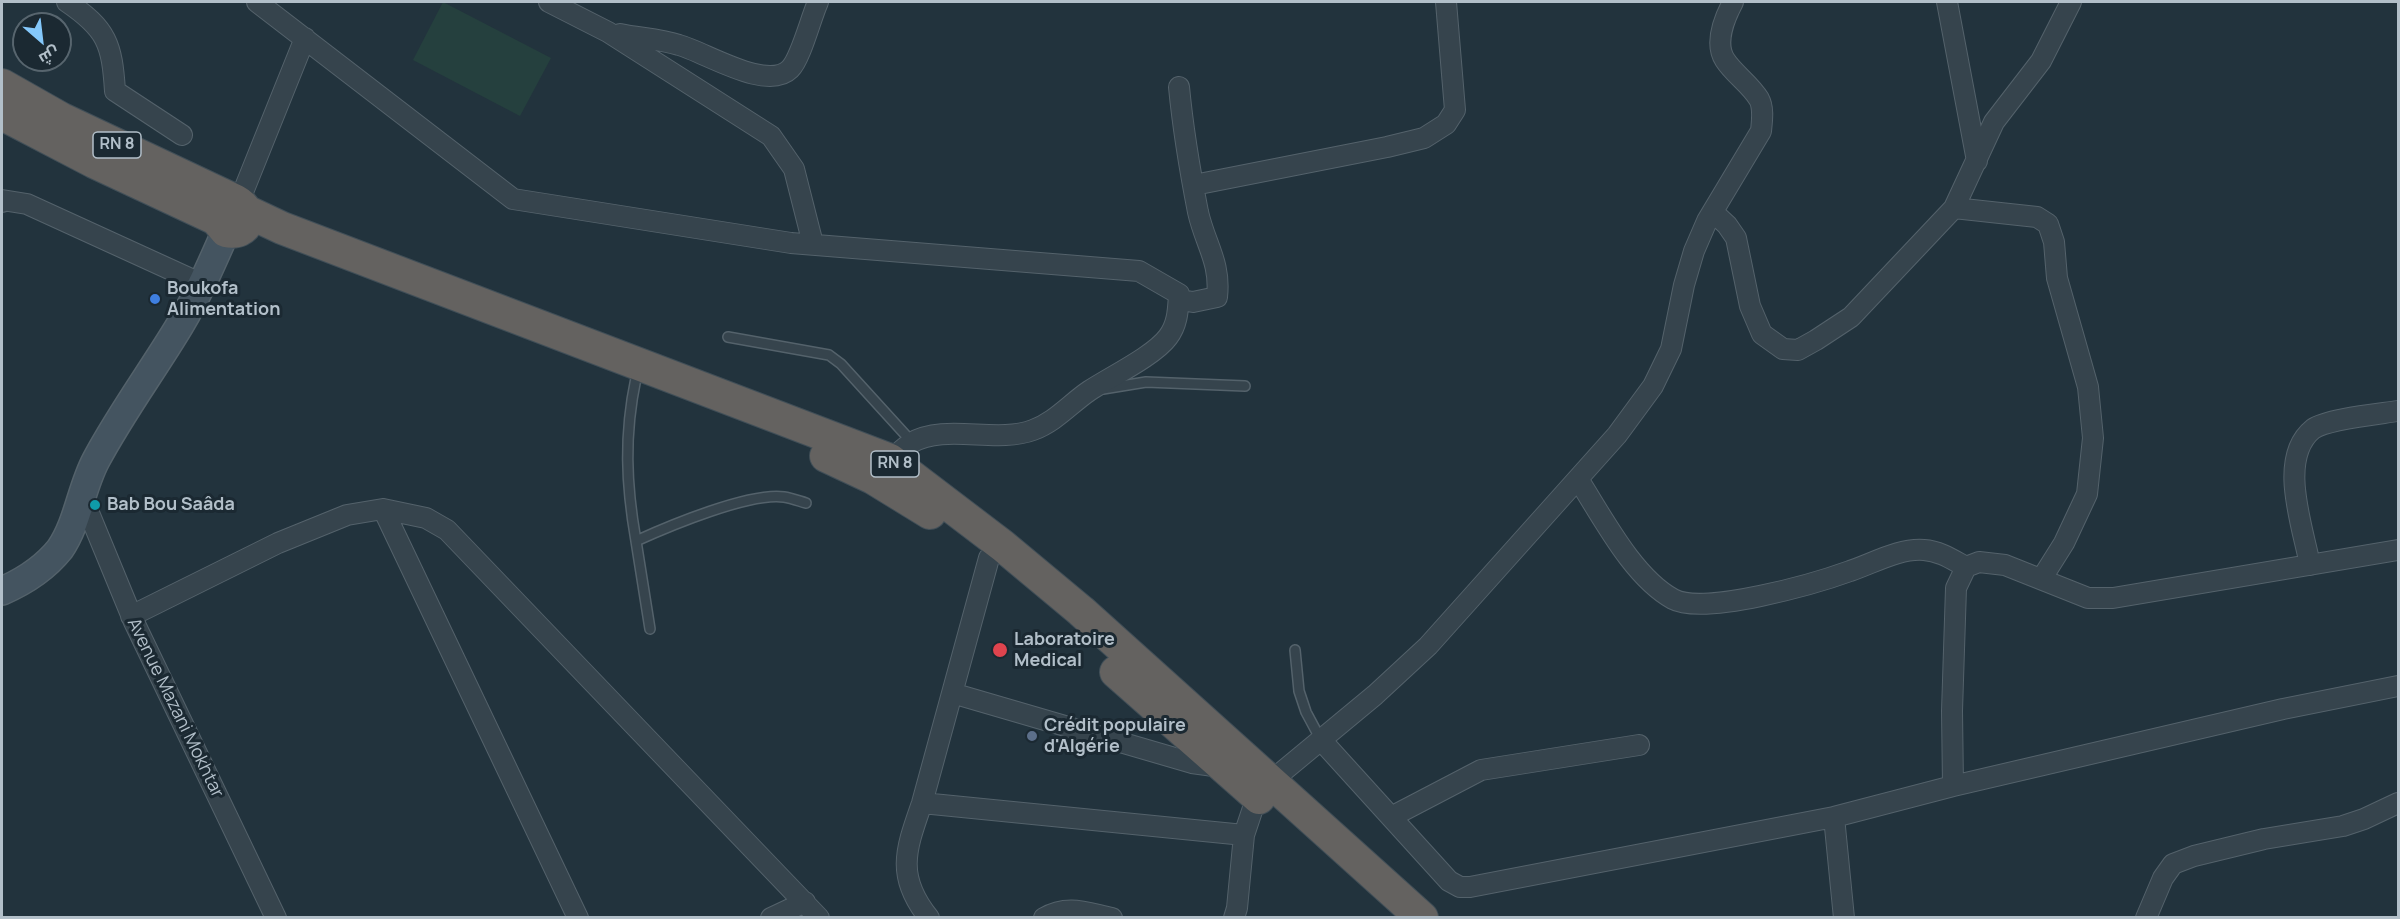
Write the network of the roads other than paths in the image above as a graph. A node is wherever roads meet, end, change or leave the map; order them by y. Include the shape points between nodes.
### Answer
1 (67, 2) edge
2 (257, 2) edge
3 (549, 2) edge
4 (818, 2) edge
5 (1446, 2) edge
6 (1733, 2) edge
7 (1947, 2) edge
8 (2071, 2) edge
9 (608, 32) junction
10 (305, 38) junction
11 (2, 85) edge
12 (1179, 87) dead end
13 (2, 114) edge
14 (182, 135) dead end
15 (1977, 161) junction
16 (1194, 184) junction
17 (2, 200) edge
18 (1954, 208) junction
19 (1713, 212) junction
20 (234, 216) junction
21 (813, 244) junction
22 (202, 284) junction
23 (1179, 294) junction
24 (728, 337) dead end
25 (636, 378) junction
26 (1245, 386) dead end
27 (1086, 393) junction
28 (2398, 411) edge
29 (901, 451) junction
30 (1578, 479) junction
31 (82, 496) junction
32 (807, 502) dead end
33 (383, 509) junction
34 (636, 541) junction
35 (2398, 549) edge
36 (989, 558) junction
37 (2310, 565) junction
38 (1966, 567) junction
39 (2042, 578) junction
40 (2, 591) edge
41 (131, 616) junction
42 (650, 629) dead end
43 (1295, 650) dead end
44 (2398, 686) edge
45 (952, 693) junction
46 (1321, 741) junction
47 (1639, 745) dead end
48 (1221, 767) junction
49 (1953, 786) junction
50 (1263, 789) junction
51 (922, 803) junction
52 (2398, 803) edge
53 (1391, 817) junction
54 (1834, 817) junction
55 (1244, 835) junction
56 (805, 902) junction
57 (276, 918) edge
58 (578, 918) edge
59 (771, 918) edge
60 (819, 918) edge
61 (929, 918) edge
62 (1044, 918) edge
63 (1112, 918) edge
64 (1234, 918) edge
65 (1394, 918) edge
66 (1422, 918) edge
67 (1844, 918) edge
68 (2146, 918) edge

1 - 14 street via 82,11 105,36 113,63 115,91
2 - 10 street
3 - 9 street
4 - 9 street via 790,69 772,78 678,44
5 - 16 street via 1455,110 1446,123 1424,138 1387,147
6 - 19 street via 1721,38 1724,58 1760,100 1763,115 1761,131
7 - 15 street
8 - 15 street via 2041,61 1994,122
9 - 21 street via 771,136 794,169
10 - 20 street
10 - 21 street via 513,199
11 - 20 highway, RN 8
12 - 16 street
13 - 20 highway, RN 8 via 94,162
15 - 18 street
16 - 23 street via 1219,279 1217,297 1193,302 1181,300
17 - 22 street via 27,204
18 - 19 street via 1851,317 1798,350 1783,349 1762,334 1750,306 1736,238
18 - 39 street via 2037,217 2048,224 2054,242 2057,278 2088,387 2093,438 2087,494
19 - 30 street via 1694,251 1671,349 1653,386
20 - 22 main road
20 - 25 highway, RN 8 via 278,241
20 - 29 highway, RN 8 via 282,228
21 - 23 street via 1139,271
22 - 31 main road via 95,462
23 - 27 street via 1178,317 1168,338
24 - 29 lane via 829,355 842,364
25 - 34 lane via 626,451
25 - 36 highway, RN 8 via 873,478 938,518
26 - 27 lane via 1146,382
27 - 29 street via 1053,420 1032,431 1011,435 935,435
28 - 37 street via 2332,422 2314,429 2301,444 2294,466 2294,488
29 - 50 highway, RN 8 via 1003,546 1081,611
30 - 38 street via 1635,566 1675,601 1710,604 1804,585 1905,551 1940,553
30 - 46 street via 1428,646
31 - 40 main road via 72,527 46,565
31 - 41 street, Avenue Mazani Mokhtar
32 - 34 lane via 782,496 747,500
33 - 41 street via 346,515 278,543
33 - 56 street via 426,518 447,530
33 - 58 street
34 - 42 lane
35 - 37 street
36 - 45 street
36 - 48 highway, RN 8
37 - 39 street via 2113,598 2088,598
38 - 39 street via 1979,562 2005,565
38 - 49 street via 1956,588
41 - 57 street, Avenue Mazani Mokhtar
43 - 46 lane via 1299,691
44 - 49 street via 2272,711
45 - 48 street via 1192,763
45 - 51 street
46 - 50 street
46 - 53 street
47 - 53 street via 1481,770
48 - 50 highway, RN 8
49 - 54 street
50 - 55 street
50 - 65 highway, RN 8
50 - 66 highway, RN 8
51 - 55 street
51 - 61 street via 905,866 916,902
52 - 68 street via 2343,826 2264,839 2172,864
53 - 54 street via 1449,881 1470,887
54 - 67 street
55 - 64 street
56 - 59 street
56 - 60 street
62 - 63 street via 1067,909

